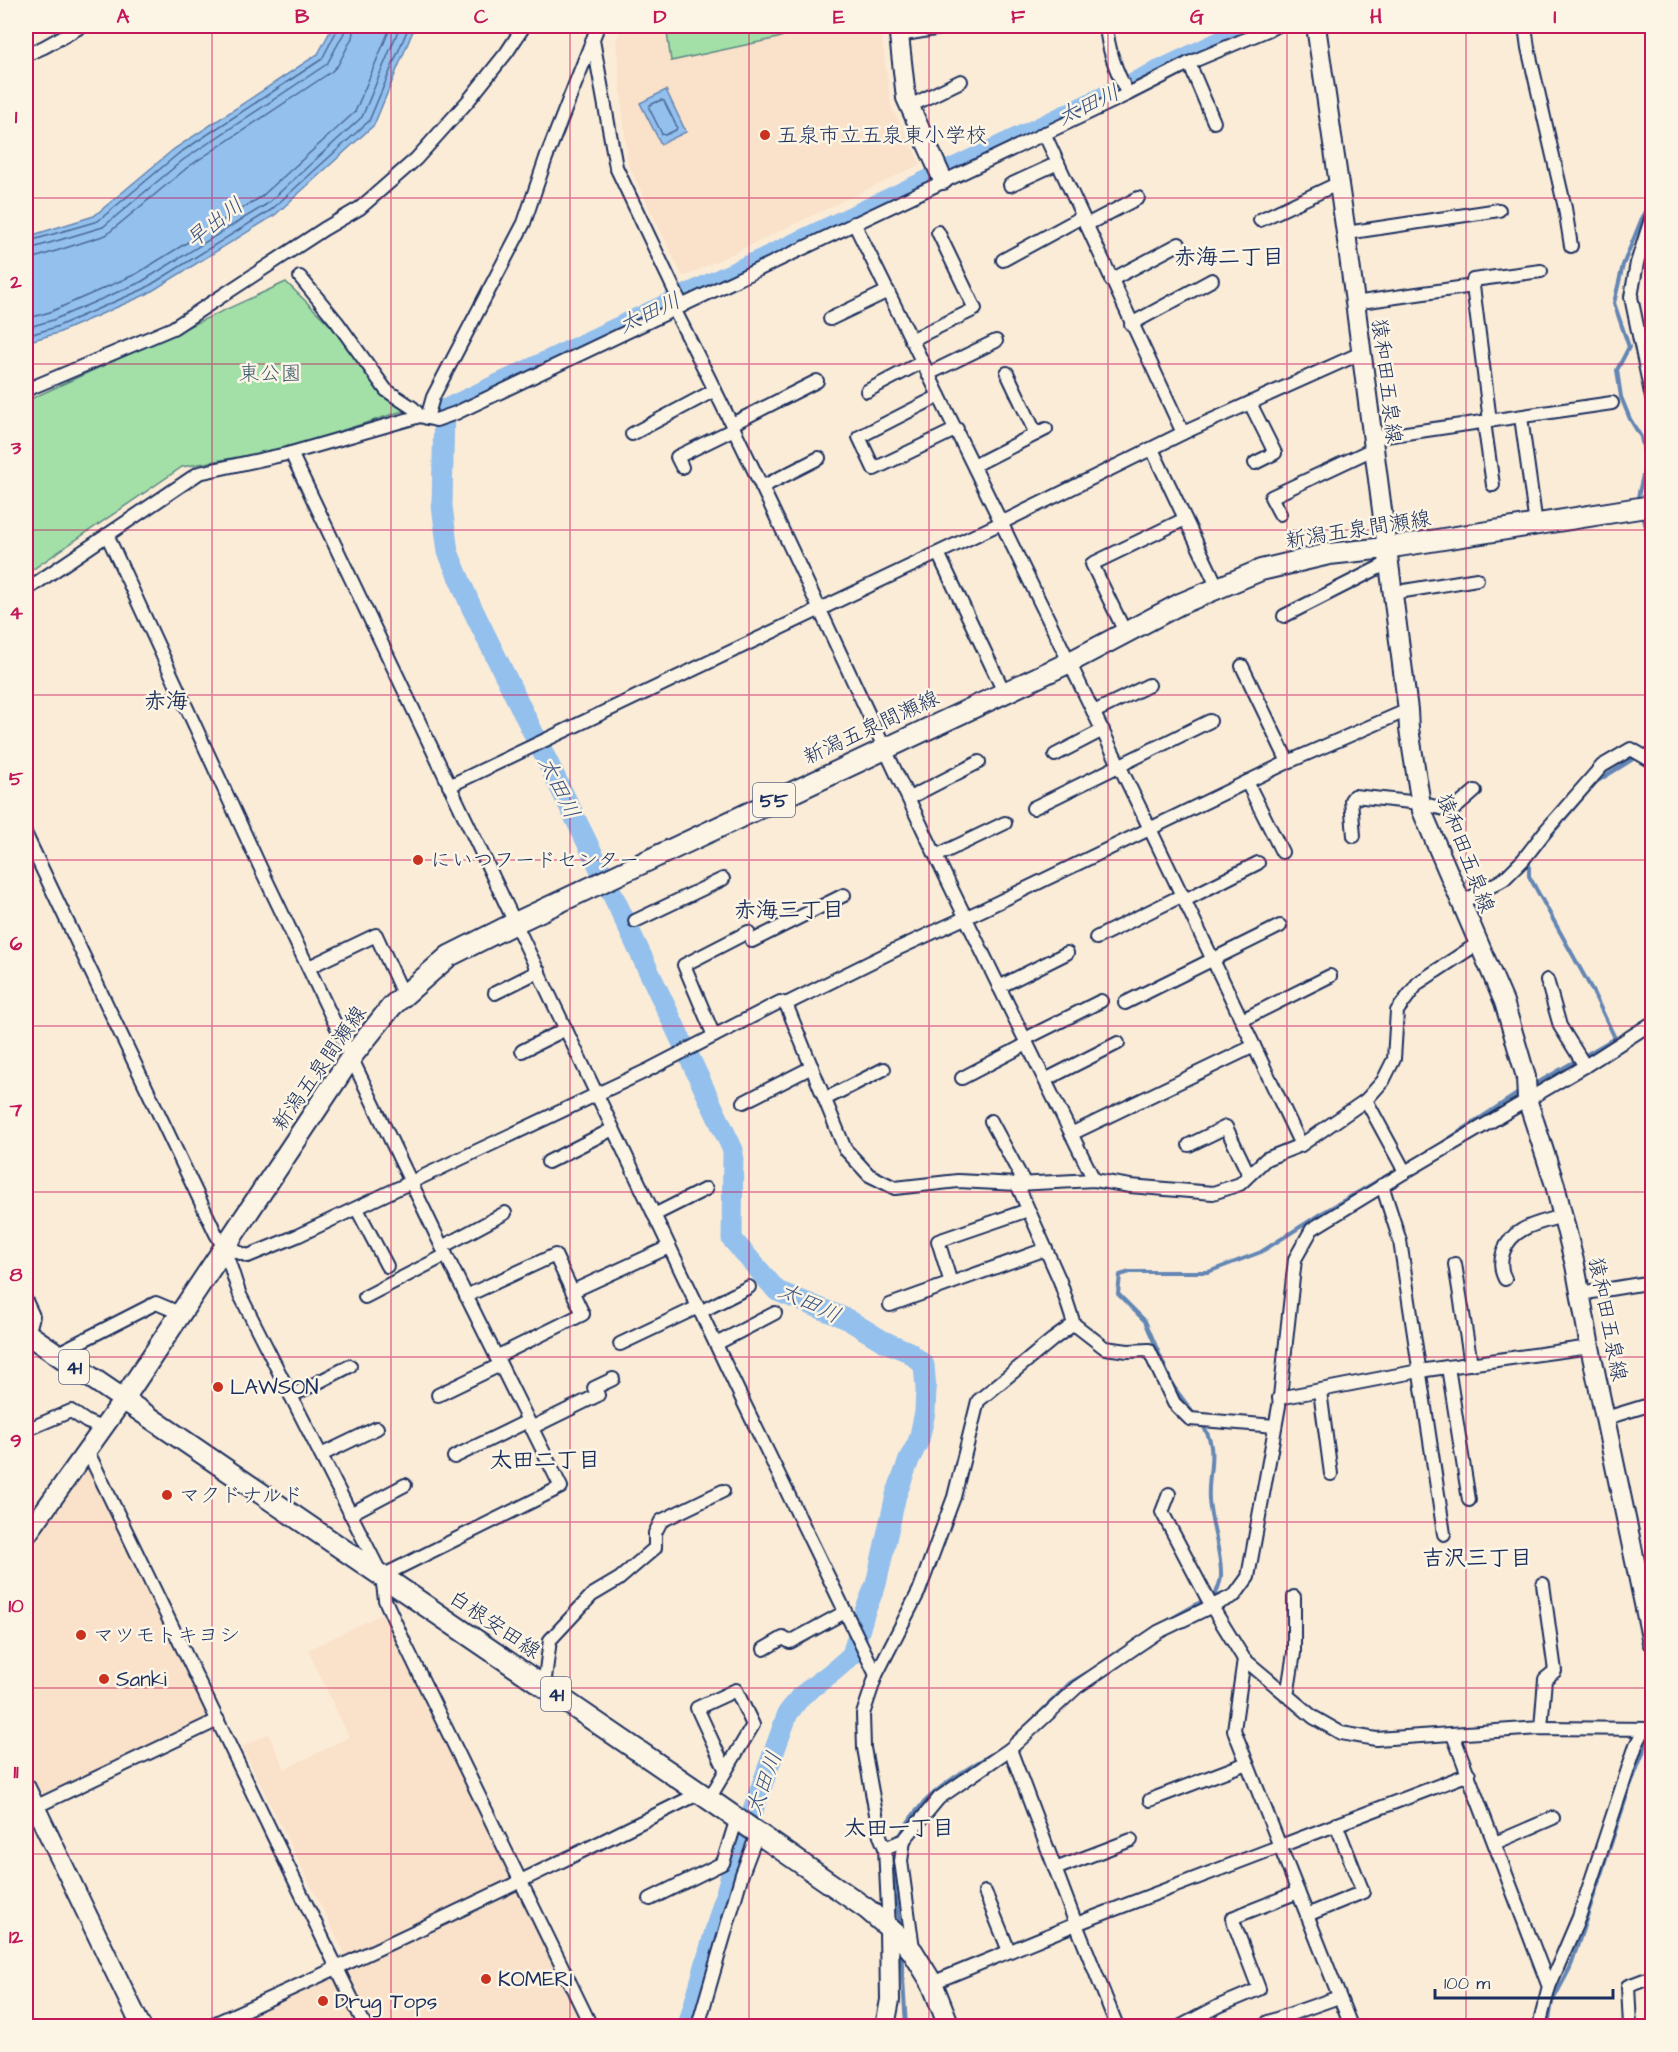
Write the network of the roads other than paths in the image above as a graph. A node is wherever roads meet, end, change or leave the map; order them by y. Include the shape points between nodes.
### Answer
1 (82, 26) edge
2 (524, 26) edge
3 (598, 26) edge
4 (952, 26) edge
5 (1106, 26) edge
6 (1277, 26) edge
7 (1316, 26) edge
8 (1525, 26) edge
9 (898, 30) edge
10 (592, 39) junction
11 (26, 55) edge
12 (1188, 63) junction
13 (961, 81) dead end
14 (1128, 94) junction
15 (910, 106) junction
16 (1214, 122) dead end
17 (1044, 134) junction
18 (1058, 163) junction
19 (941, 176) junction
20 (1339, 183) junction
21 (1010, 185) dead end
22 (1138, 198) dead end
23 (1499, 210) dead end
24 (1653, 216) edge
25 (1260, 220) dead end
26 (1084, 221) junction
27 (854, 223) junction
28 (938, 232) dead end
29 (1346, 233) junction
30 (1179, 244) dead end
31 (1571, 246) dead end
32 (1003, 260) dead end
33 (1541, 271) dead end
34 (300, 277) dead end
35 (1111, 280) junction
36 (1212, 280) dead end
37 (1473, 286) junction
38 (888, 291) junction
39 (678, 303) junction
40 (1354, 303) junction
41 (830, 319) dead end
42 (1131, 324) junction
43 (911, 340) junction
44 (996, 341) dead end
45 (1361, 353) junction
46 (922, 362) junction
47 (1007, 373) dead end
48 (928, 374) junction
49 (817, 381) dead end
50 (26, 390) edge
51 (715, 390) junction
52 (867, 391) dead end
53 (939, 396) junction
54 (1653, 398) edge
55 (1250, 403) junction
56 (1612, 404) dead end
57 (423, 417) junction
58 (1521, 417) junction
59 (1487, 422) junction
60 (733, 426) junction
61 (957, 429) junction
62 (1183, 433) junction
63 (632, 434) dead end
64 (1373, 444) junction
65 (1152, 449) junction
66 (291, 453) junction
67 (819, 458) dead end
68 (1255, 463) dead end
69 (975, 465) junction
70 (682, 467) dead end
71 (1493, 485) dead end
72 (762, 487) junction
73 (1653, 506) edge
74 (1280, 514) dead end
75 (1185, 519) junction
76 (1001, 523) junction
77 (1536, 525) junction
78 (107, 535) junction
79 (938, 553) junction
80 (1387, 556) junction
81 (1477, 579) dead end
82 (1218, 588) junction
83 (26, 590) edge
84 (1392, 593) junction
85 (819, 609) junction
86 (1284, 616) dead end
87 (1125, 632) junction
88 (1070, 662) junction
89 (1242, 666) dead end
90 (1149, 685) dead end
91 (1004, 692) junction
92 (1408, 710) junction
93 (1094, 712) junction
94 (1210, 721) dead end
95 (1103, 730) junction
96 (884, 748) junction
97 (1055, 755) dead end
98 (1653, 761) edge
99 (979, 762) dead end
100 (1288, 762) junction
101 (1120, 764) junction
102 (1247, 782) junction
103 (450, 786) junction
104 (1475, 790) dead end
105 (909, 798) junction
106 (1420, 803) junction
107 (1033, 808) dead end
108 (1005, 823) dead end
109 (1152, 829) junction
110 (26, 835) edge
111 (1354, 836) dead end
112 (1282, 852) dead end
113 (936, 856) junction
114 (1258, 863) dead end
115 (723, 879) dead end
116 (844, 895) dead end
117 (1184, 898) junction
118 (1461, 903) junction
119 (965, 916) junction
120 (635, 921) dead end
121 (515, 923) junction
122 (1280, 926) dead end
123 (1096, 938) dead end
124 (1477, 944) junction
125 (1067, 953) dead end
126 (1213, 959) junction
127 (309, 967) junction
128 (539, 971) junction
129 (1330, 976) dead end
130 (1546, 980) dead end
131 (999, 987) junction
132 (495, 993) dead end
133 (404, 996) junction
134 (1101, 1001) dead end
135 (1125, 1003) dead end
136 (786, 1004) junction
137 (1242, 1020) junction
138 (1653, 1023) edge
139 (566, 1029) junction
140 (714, 1036) junction
141 (1026, 1042) junction
142 (1118, 1043) dead end
143 (1254, 1046) junction
144 (522, 1051) dead end
145 (352, 1056) junction
146 (1585, 1066) junction
147 (812, 1067) junction
148 (884, 1069) dead end
149 (962, 1078) dead end
150 (1045, 1080) junction
151 (596, 1093) junction
152 (825, 1099) junction
153 (1527, 1099) junction
154 (1366, 1100) junction
155 (744, 1102) dead end
156 (991, 1121) dead end
157 (613, 1129) junction
158 (1071, 1134) junction
159 (1189, 1145) dead end
160 (1301, 1145) junction
161 (548, 1162) dead end
162 (1405, 1172) junction
163 (1249, 1175) junction
164 (1094, 1180) junction
165 (411, 1182) junction
166 (1021, 1184) junction
167 (1382, 1185) junction
168 (706, 1189) dead end
169 (357, 1209) junction
170 (1028, 1210) junction
171 (505, 1214) dead end
172 (654, 1215) junction
173 (1563, 1216) junction
174 (225, 1247) junction
175 (669, 1247) junction
176 (1046, 1250) junction
177 (444, 1251) junction
178 (1455, 1264) dead end
179 (387, 1266) dead end
180 (1506, 1279) dead end
181 (1653, 1282) edge
182 (951, 1283) junction
183 (749, 1287) dead end
184 (573, 1291) junction
185 (1581, 1294) junction
186 (466, 1296) junction
187 (365, 1297) dead end
188 (26, 1301) edge
189 (890, 1305) dead end
190 (699, 1310) junction
191 (775, 1313) dead end
192 (182, 1314) junction
193 (1074, 1324) junction
194 (27, 1334) edge
195 (620, 1344) dead end
196 (716, 1344) junction
197 (1590, 1347) junction
198 (56, 1354) junction
199 (498, 1361) junction
200 (1471, 1364) junction
201 (350, 1365) dead end
202 (1448, 1367) junction
203 (1419, 1371) junction
204 (613, 1379) dead end
205 (1320, 1390) junction
206 (438, 1395) dead end
207 (291, 1396) junction
208 (1279, 1398) junction
209 (123, 1400) junction
210 (1653, 1404) edge
211 (1606, 1418) junction
212 (529, 1424) junction
213 (1275, 1426) junction
214 (102, 1428) junction
215 (377, 1428) dead end
216 (26, 1430) edge
217 (87, 1450) junction
218 (321, 1455) junction
219 (454, 1457) dead end
220 (1331, 1474) dead end
221 (405, 1485) dead end
222 (723, 1491) dead end
223 (1169, 1494) dead end
224 (1469, 1500) dead end
225 (350, 1514) junction
226 (1444, 1534) dead end
227 (26, 1536) edge
228 (382, 1576) junction
229 (1542, 1584) dead end
230 (1294, 1598) dead end
231 (1212, 1607) junction
232 (845, 1612) junction
233 (1652, 1634) edge
234 (764, 1648) dead end
235 (1244, 1659) junction
236 (876, 1675) junction
237 (544, 1686) junction
238 (1287, 1696) junction
239 (218, 1720) junction
240 (1541, 1728) junction
241 (1648, 1729) edge
242 (1453, 1735) junction
243 (1010, 1749) junction
244 (1247, 1763) junction
245 (726, 1771) junction
246 (1468, 1774) junction
247 (26, 1788) edge
248 (705, 1796) junction
249 (1150, 1800) dead end
250 (34, 1807) junction
251 (737, 1818) junction
252 (1553, 1818) dead end
253 (1336, 1824) junction
254 (758, 1832) junction
255 (904, 1840) junction
256 (1131, 1840) dead end
257 (1495, 1843) junction
258 (1279, 1846) junction
259 (885, 1848) junction
260 (1055, 1869) junction
261 (520, 1882) junction
262 (985, 1892) dead end
263 (1298, 1892) junction
264 (650, 1899) dead end
265 (1307, 1915) junction
266 (1076, 1924) junction
267 (890, 1928) junction
268 (1009, 1951) junction
269 (913, 1952) junction
270 (339, 1968) junction
271 (1653, 1977) edge
272 (932, 1983) junction
273 (1549, 1987) junction
274 (1339, 1997) junction
275 (1268, 2022) dead end
276 (141, 2026) edge
277 (209, 2026) edge
278 (365, 2026) edge
279 (591, 2026) edge
280 (698, 2026) edge
281 (885, 2026) edge
282 (950, 2026) edge
283 (1117, 2026) edge
284 (1181, 2026) edge
285 (1351, 2026) edge
286 (1539, 2026) edge
287 (1630, 2026) edge

1 - 11 street
2 - 50 street via 468,101 416,159 360,208 173,328
3 - 10 street
4 - 9 street
5 - 14 street via 1107,45
6 - 12 street
7 - 20 main road, 猿和田五泉線
8 - 31 street
9 - 15 main road
10 - 39 street via 616,167
10 - 57 street via 524,223
12 - 14 street
12 - 16 street
13 - 15 street
14 - 17 street
15 - 19 main road
17 - 18 street
17 - 19 street
18 - 21 street
18 - 26 street
19 - 27 street
20 - 25 street
20 - 29 main road, 猿和田五泉線
22 - 26 street
23 - 29 street
24 - 54 street via 1637,263 1631,297
26 - 32 street
26 - 35 street
27 - 38 street
27 - 39 street
28 - 43 street via 975,309
29 - 40 main road, 猿和田五泉線
30 - 35 street
33 - 37 street via 1473,280
34 - 57 street via 386,390
35 - 42 street
36 - 42 street
37 - 40 street
37 - 59 street
38 - 41 street
38 - 43 street
39 - 51 street
39 - 57 street via 494,396 436,420
40 - 45 main road, 猿和田五泉線
42 - 62 street
43 - 46 street
44 - 48 street
45 - 55 street
45 - 64 main road, 猿和田五泉線
46 - 48 street
46 - 52 street
47 - 69 street via 1041,431
48 - 53 street
49 - 60 street
51 - 60 street
51 - 63 street
53 - 61 street
53 - 61 street via 859,436 874,469
55 - 62 street
55 - 68 street via 1275,453
56 - 58 street
57 - 66 street
58 - 59 street
58 - 77 street
59 - 64 street
59 - 71 street
60 - 70 street via 677,457
60 - 72 street
61 - 69 street
62 - 65 street
64 - 74 street via 1272,497
64 - 80 main road, 猿和田五泉線
65 - 75 street
65 - 76 street
66 - 78 street via 199,473
66 - 103 street
67 - 72 street
69 - 76 street
72 - 85 street
73 - 77 main road, 新潟五泉間瀬線 / 55
75 - 82 street
75 - 87 street via 1092,564
76 - 79 street
76 - 88 street
77 - 80 main road, 新潟五泉間瀬線 / 55
78 - 83 street
78 - 127 street
79 - 85 street
79 - 91 street
80 - 82 main road, 新潟五泉間瀬線 / 55 via 1329,554 1261,570
80 - 84 main road, 猿和田五泉線
80 - 86 street
81 - 84 street
82 - 87 main road, 新潟五泉間瀬線 / 55
84 - 92 main road, 猿和田五泉線
85 - 96 street
85 - 103 street
87 - 88 main road, 新潟五泉間瀬線 / 55
88 - 91 main road, 新潟五泉間瀬線 / 55
88 - 93 street
89 - 100 street
90 - 93 street
91 - 96 main road, 新潟五泉間瀬線 / 55
92 - 100 street
92 - 106 main road, 猿和田五泉線
93 - 95 street
94 - 101 street
95 - 97 street
95 - 101 street
96 - 105 street
96 - 121 main road, 新潟五泉間瀬線 / 55
98 - 118 street via 1631,749 1602,766 1504,879
99 - 105 street
100 - 102 street
101 - 107 street
101 - 109 street
102 - 109 street
102 - 112 street
103 - 121 street
104 - 106 street via 1452,811
105 - 113 street
106 - 111 street via 1354,796
106 - 118 main road, 猿和田五泉線
108 - 113 street
109 - 117 street
109 - 119 street
110 - 174 street
113 - 119 street
114 - 117 street
115 - 120 street
116 - 140 street via 684,965
117 - 123 street
117 - 126 street
118 - 124 main road, 猿和田五泉線
119 - 131 street
119 - 136 street
121 - 128 street
121 - 133 main road, 新潟五泉間瀬線 / 55 via 449,956
122 - 126 street
124 - 153 main road, 猿和田五泉線 via 1504,1002 1526,1077
124 - 154 street via 1419,983 1397,1011 1394,1059 1383,1081
125 - 131 street
126 - 135 street
126 - 137 street
127 - 133 street via 376,935
127 - 145 street
128 - 132 street
128 - 139 street
129 - 137 street
130 - 146 street via 1560,1026
131 - 141 street
133 - 145 main road, 新潟五泉間瀬線 / 55
134 - 141 street
136 - 140 street via 780,1002
136 - 147 street
137 - 143 street
138 - 146 street
139 - 144 street
139 - 151 street
140 - 151 street
141 - 149 street
141 - 150 street
142 - 150 street
143 - 158 street
143 - 160 street
145 - 165 street
145 - 174 main road, 新潟五泉間瀬線 / 55
146 - 153 street
147 - 152 street
147 - 155 street
148 - 152 street
150 - 158 street
151 - 157 street
151 - 165 street
152 - 166 street via 845,1149 869,1175 895,1188 958,1181
153 - 162 street
153 - 173 main road, 猿和田五泉線
154 - 160 street
154 - 162 street
156 - 166 street
157 - 161 street
157 - 172 street
158 - 164 street
159 - 163 street via 1226,1127
160 - 163 street via 1266,1159
162 - 167 street
163 - 164 street via 1240,1184 1213,1193
164 - 166 street
165 - 169 street
165 - 177 street
166 - 170 street
167 - 203 street via 1400,1241
167 - 208 street via 1312,1229 1295,1259
168 - 172 street
169 - 174 street via 249,1256
169 - 179 street
170 - 176 street
170 - 182 street via 938,1241
171 - 177 street
172 - 175 street
173 - 180 street via 1522,1230 1510,1241 1500,1259
173 - 185 main road, 猿和田五泉線
174 - 192 main road, 新潟五泉間瀬線 / 55
174 - 207 street via 240,1295
175 - 184 street
175 - 190 street
176 - 182 street
176 - 193 street
177 - 186 street
177 - 187 street
178 - 200 street
181 - 185 street
182 - 189 street
183 - 190 street
184 - 186 street via 555,1255
184 - 199 street via 583,1314
185 - 197 main road, 猿和田五泉線
186 - 199 street
188 - 194 street via 33,1316
190 - 195 street
190 - 196 street
191 - 196 street
192 - 198 street via 156,1303
192 - 209 main road, 新潟五泉間瀬線 / 55
193 - 213 street via 1104,1348 1149,1350 1174,1403 1190,1419
193 - 236 street via 978,1401 954,1497 919,1591
194 - 198 main road, 41
196 - 232 street
197 - 200 street
197 - 211 main road, 猿和田五泉線
198 - 209 main road, 41
199 - 206 street
199 - 212 street
200 - 202 street
201 - 207 street
202 - 203 street
202 - 224 street
203 - 205 street
203 - 226 street
204 - 212 street via 594,1388 598,1395
205 - 208 street
205 - 220 street
207 - 218 street
208 - 213 street
209 - 214 main road
209 - 228 main road, 白根安田線 / 41
210 - 211 street
211 - 233 main road, 猿和田五泉線
212 - 219 street
212 - 228 street via 561,1487
213 - 231 street via 1248,1576 1235,1595
214 - 216 street via 71,1411
214 - 217 main road
215 - 218 street
217 - 227 main road
217 - 239 street
218 - 225 street
221 - 225 street
222 - 237 street via 661,1521 654,1548 619,1579 592,1595 550,1640
223 - 231 street via 1162,1512
225 - 228 street
228 - 237 main road, 白根安田線 / 41
228 - 261 street via 385,1600
229 - 240 street via 1555,1671 1545,1679
230 - 238 street via 1294,1653
231 - 235 street
231 - 243 street via 1158,1632 1077,1687
232 - 234 street via 790,1642 783,1638
232 - 236 street
235 - 238 street
235 - 244 street via 1234,1730
236 - 259 street via 863,1714 864,1748
237 - 248 main road, 白根安田線 / 41
238 - 242 street via 1341,1733 1376,1739
239 - 250 street
239 - 270 street
240 - 241 street
240 - 242 street
241 - 273 street via 1636,1745 1579,1917
242 - 246 street
243 - 255 street via 939,1798
243 - 260 street
244 - 249 street
244 - 258 street
245 - 245 street via 753,1725 736,1690 697,1708
245 - 248 street
246 - 253 street
246 - 257 street
247 - 250 main road
248 - 251 main road, 白根安田線 / 41
248 - 261 street
250 - 276 main road
251 - 254 main road, 白根安田線 / 41
251 - 264 street via 723,1863
252 - 257 street
253 - 258 street
253 - 265 street via 1363,1892
254 - 267 main road, 白根安田線 / 41
254 - 280 street
255 - 259 street
255 - 269 street via 901,1861
256 - 260 street
257 - 273 street
258 - 263 street
258 - 266 street
259 - 267 street
260 - 266 street
261 - 270 street
261 - 279 street
262 - 268 street
263 - 265 street
263 - 284 street via 1232,1918 1259,1989
265 - 274 street
266 - 268 street
266 - 283 street
267 - 269 main road, 白根安田線 / 41
267 - 281 main road via 890,2000
268 - 272 street
269 - 272 main road, 白根安田線 / 41
270 - 277 street
270 - 278 street
271 - 287 street via 1628,1986
272 - 282 main road, 白根安田線 / 41
273 - 286 street
274 - 275 street
274 - 285 street

